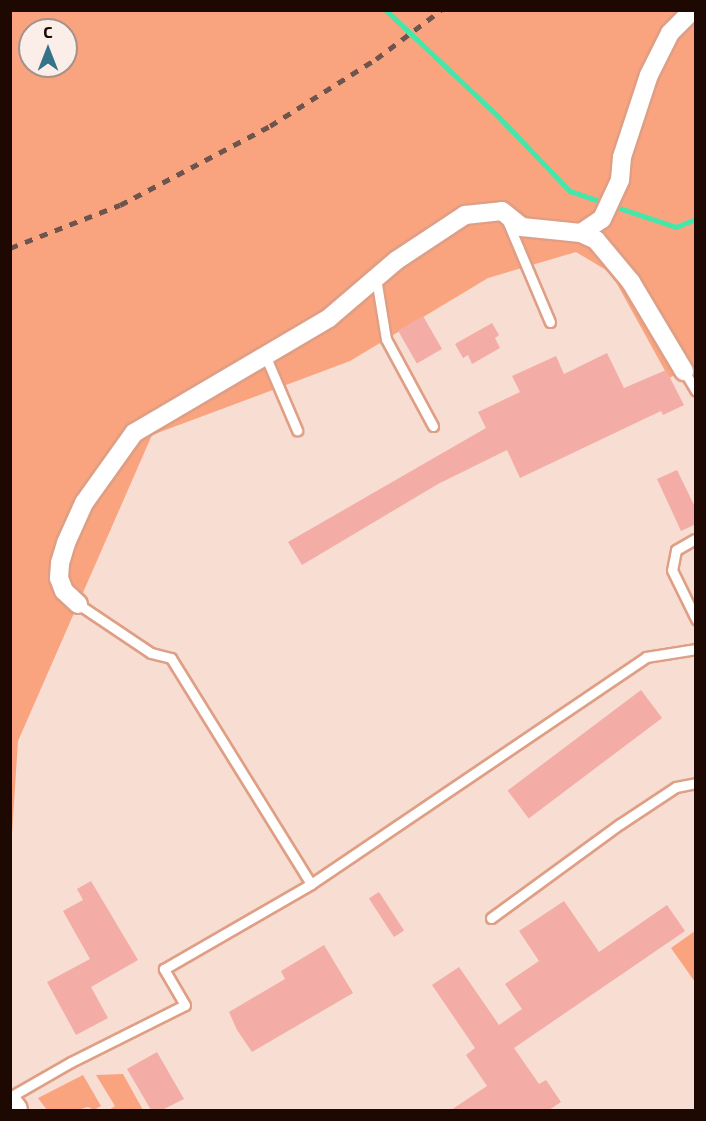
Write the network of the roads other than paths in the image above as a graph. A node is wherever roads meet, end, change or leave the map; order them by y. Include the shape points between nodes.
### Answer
1 (693, 10) edge
2 (502, 211) junction
3 (581, 233) junction
4 (376, 278) junction
5 (550, 322) dead end
6 (265, 355) junction
7 (684, 370) joint
8 (696, 391) edge
9 (433, 426) dead end
10 (297, 430) dead end
11 (695, 539) edge
12 (78, 604) joint
13 (696, 619) edge
14 (696, 649) edge
15 (696, 783) edge
16 (311, 884) junction
17 (491, 918) dead end
18 (10, 1097) edge
19 (10, 1105) edge
20 (14, 1110) edge

1 - 3 street via 670,33 650,75 622,157 620,180 602,219
2 - 3 street via 522,227
2 - 4 street via 465,215
2 - 5 lane
3 - 7 street via 596,240 625,275
4 - 6 street via 329,318
4 - 9 lane via 386,339
6 - 10 lane
6 - 12 street via 134,433 84,503 66,543 59,578 64,591
7 - 8 lane
11 - 13 lane via 676,550 672,570
12 - 16 lane via 151,653 171,658
14 - 16 lane via 646,657
15 - 17 lane via 676,787
16 - 18 lane via 164,969 185,1005
19 - 20 main road

